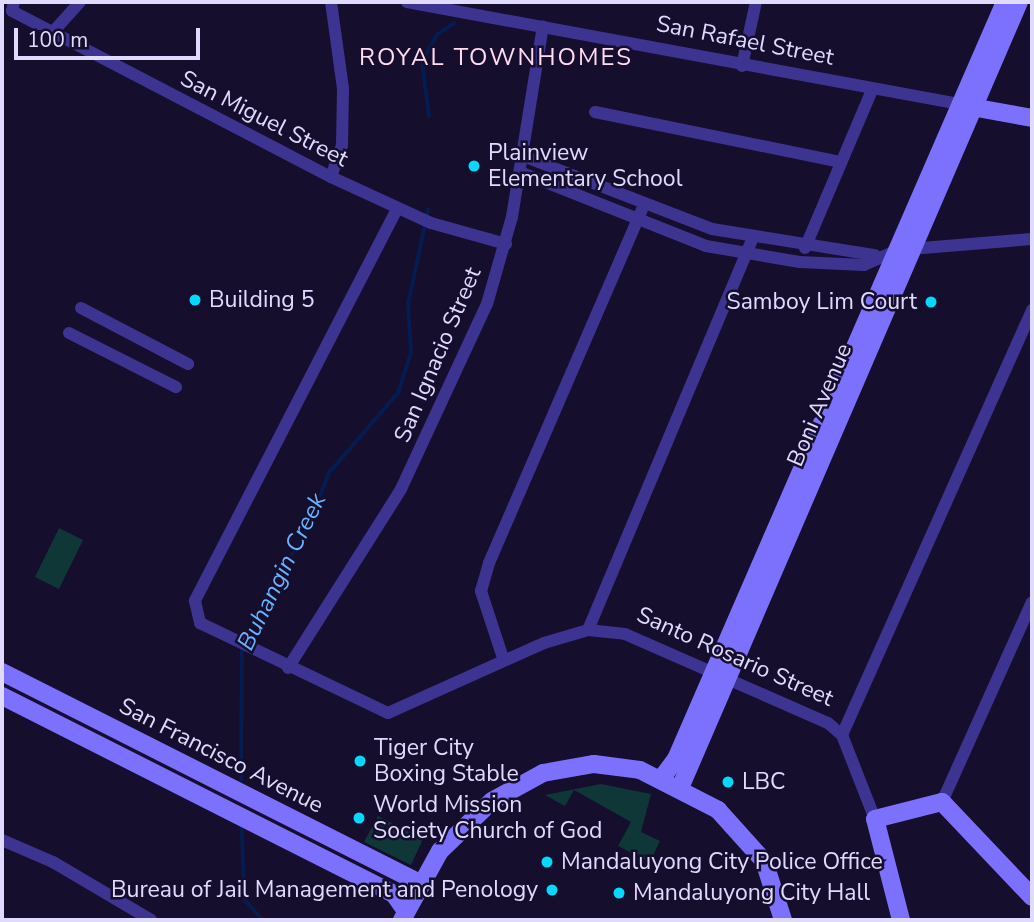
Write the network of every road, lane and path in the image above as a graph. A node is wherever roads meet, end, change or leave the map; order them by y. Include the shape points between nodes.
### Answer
1 (80, 2) edge
2 (331, 2) edge
3 (407, 2) edge
4 (756, 2) edge
5 (1005, 2) edge
6 (1019, 2) edge
7 (13, 6) edge
8 (543, 26) junction
9 (52, 33) junction
10 (743, 66) junction
11 (872, 90) junction
12 (967, 106) junction
13 (595, 112) dead end
14 (1032, 118) edge
15 (523, 156) junction
16 (840, 162) junction
17 (520, 172) junction
18 (331, 177) junction
19 (644, 205) junction
20 (397, 209) junction
21 (636, 221) junction
22 (752, 239) junction
23 (1032, 239) edge
24 (506, 244) junction
25 (805, 248) junction
26 (906, 249) junction
27 (745, 255) junction
28 (875, 255) junction
29 (81, 309) dead end
30 (1032, 315) edge
31 (69, 332) dead end
32 (188, 363) dead end
33 (176, 387) dead end
34 (1032, 603) edge
35 (588, 630) junction
36 (503, 658) junction
37 (288, 668) junction
38 (2, 672) edge
39 (722, 675) junction
40 (2, 696) edge
41 (842, 736) junction
42 (661, 779) junction
43 (680, 788) junction
44 (942, 802) junction
45 (875, 819) junction
46 (2, 840) edge
47 (419, 883) junction
48 (1032, 897) edge
49 (404, 915) edge
50 (151, 920) edge
51 (783, 920) edge
52 (901, 920) edge

1 - 9 street
2 - 18 street via 343,89 342,145
3 - 8 street, San Rafael Street
4 - 10 street
5 - 12 main road, Boni Avenue
6 - 12 main road, Boni Avenue
7 - 9 street, San Miguel Street
8 - 10 street, San Rafael Street
8 - 15 street, San Ignacio Street
9 - 18 street, San Miguel Street
10 - 11 street, San Rafael Street
11 - 12 street, San Rafael Street
11 - 16 street
12 - 14 main road, San Rafael Street
12 - 26 main road, Boni Avenue
13 - 16 street
15 - 17 street, San Ignacio Street
15 - 19 street
16 - 25 street
17 - 21 street
17 - 24 street, San Ignacio Street
18 - 20 street, San Miguel Street
19 - 21 street
19 - 22 street
20 - 24 street, San Miguel Street
20 - 37 street, Santo Rosario Street via 195,601 200,623
21 - 27 street
21 - 36 street via 489,563 481,591
22 - 25 street
22 - 27 street
23 - 26 street
24 - 37 street, San Ignacio Street via 480,323 401,489
25 - 28 street via 862,248
26 - 28 street
26 - 39 main road, Boni Avenue
27 - 28 street via 828,266 864,265
27 - 35 street
29 - 32 street
30 - 41 street
31 - 33 street
34 - 44 street
35 - 36 street, Santo Rosario Street
35 - 39 street, Santo Rosario Street via 625,634
36 - 37 street, Santo Rosario Street via 388,713
38 - 47 main road, San Francisco Avenue
39 - 41 street, Santo Rosario Street via 811,713
39 - 42 main road, Boni Avenue
39 - 43 main road, Boni Avenue
40 - 49 main road, San Francisco Avenue via 394,894
41 - 45 street, Santo Rosario Street
42 - 43 main road
42 - 47 main road via 618,765 543,772 464,826
43 - 51 main road via 718,810 752,844
44 - 45 main road
44 - 48 main road
45 - 52 main road, Santo Rosario Street
46 - 50 street via 53,862
47 - 49 main road

